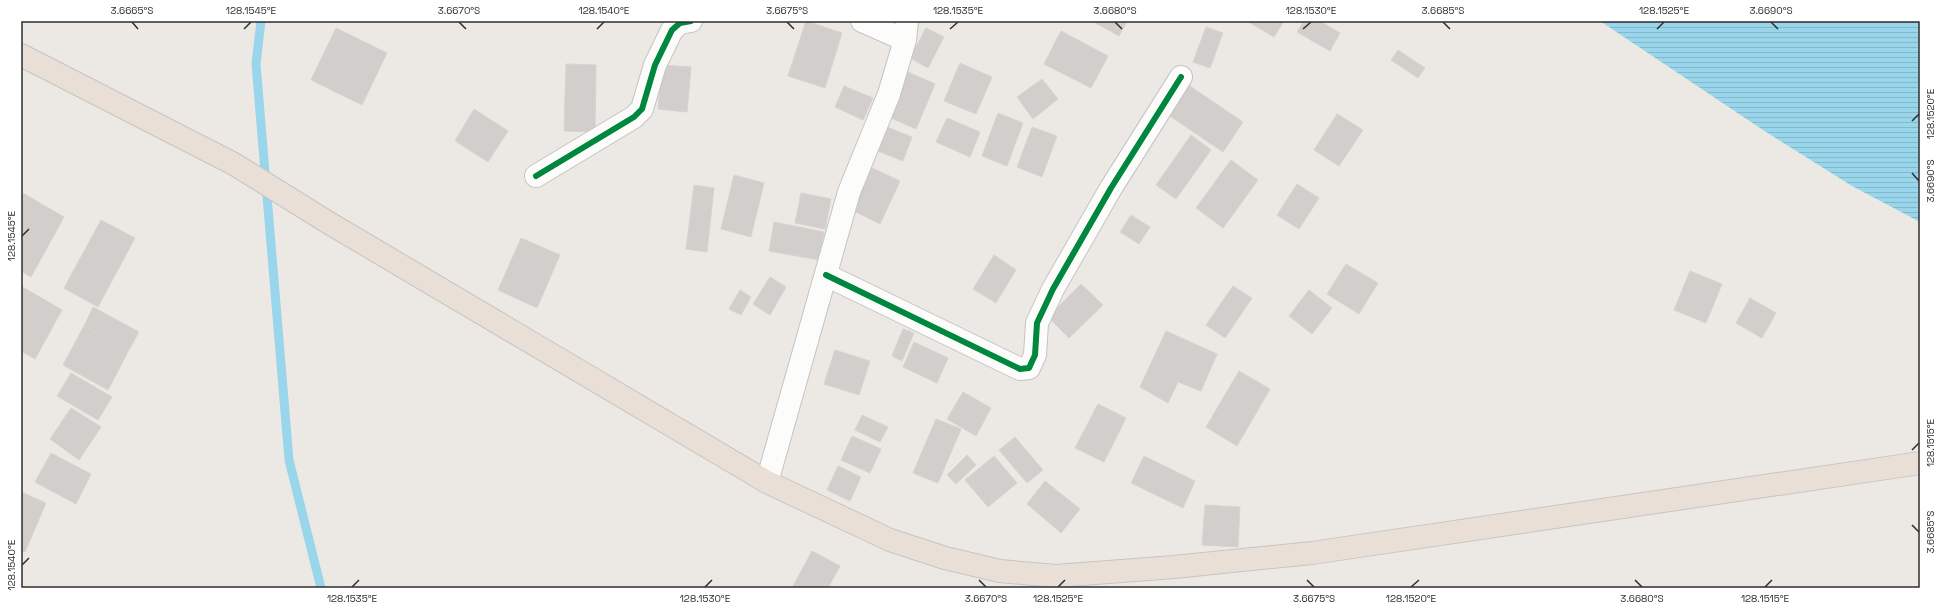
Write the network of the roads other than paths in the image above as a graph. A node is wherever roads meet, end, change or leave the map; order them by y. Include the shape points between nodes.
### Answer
1 (691, 21) edge
2 (862, 21) edge
3 (906, 31) edge
4 (21, 54) edge
5 (1181, 77) dead end
6 (536, 176) dead end
7 (826, 275) junction
8 (1920, 463) edge
9 (767, 482) junction

1 - 6 street via 680,23 672,30 655,65 642,109 634,117
2 - 3 street
3 - 7 street via 889,94 849,192
4 - 9 highway via 234,164
5 - 7 street via 1111,188 1053,289 1037,323 1035,355 1029,368 1020,369
7 - 9 street
8 - 9 highway via 1312,553 1056,576 1000,571 945,558 890,540

